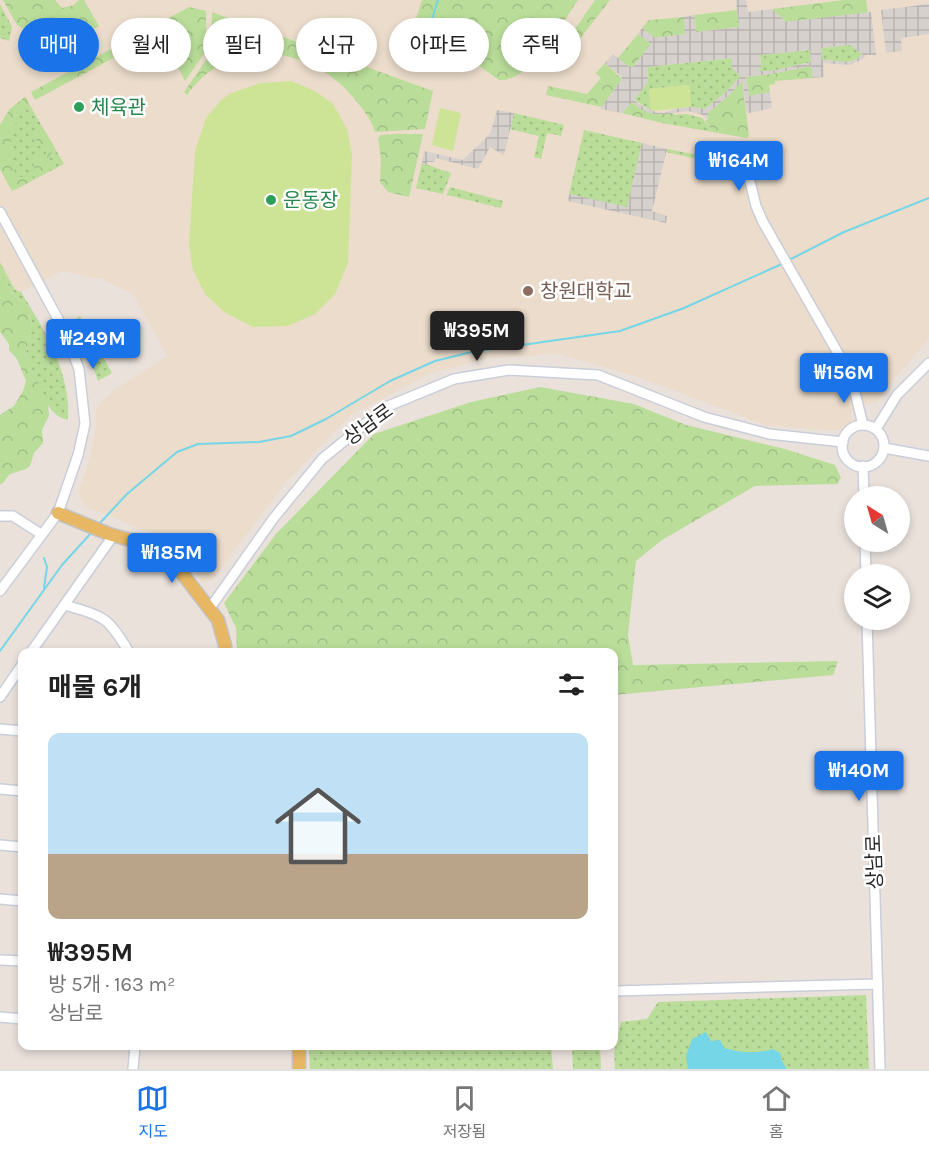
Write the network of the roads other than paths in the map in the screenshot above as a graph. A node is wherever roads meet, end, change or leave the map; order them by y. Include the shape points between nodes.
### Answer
1 (743, 153) dead end
2 (0, 212) edge
3 (929, 363) edge
4 (863, 425) junction
5 (876, 429) junction
6 (843, 442) junction
7 (884, 448) junction
8 (929, 456) edge
9 (863, 466) junction
10 (864, 486) edge
11 (58, 513) junction
12 (0, 516) edge
13 (41, 534) junction
14 (111, 535) junction
15 (0, 591) edge
16 (65, 605) junction
17 (210, 608) junction
18 (867, 630) edge
19 (34, 648) edge
20 (126, 648) edge
21 (225, 648) edge
22 (18, 674) edge
23 (0, 697) edge
24 (0, 729) edge
25 (18, 730) edge
26 (0, 789) edge
27 (18, 791) edge
28 (0, 845) edge
29 (18, 847) edge
30 (0, 899) edge
31 (18, 901) edge
32 (0, 960) edge
33 (18, 961) edge
34 (878, 984) junction
35 (618, 991) edge
36 (0, 1017) edge
37 (18, 1019) edge
38 (135, 1050) edge
39 (299, 1050) edge
40 (133, 1069) edge
41 (299, 1069) edge
42 (880, 1069) edge

1 - 4 street via 756,206 851,376
2 - 11 street via 64,330 79,369 85,424
3 - 5 street via 897,396
4 - 5 street
4 - 6 street via 851,429
5 - 7 street
6 - 9 street via 847,459
6 - 17 street, 상남로 via 769,434 704,417 598,375 509,370 454,379 386,407 322,459 273,519
7 - 8 street
7 - 9 street via 879,460
9 - 10 street
11 - 13 street
11 - 14 main road
12 - 13 street via 13,516
13 - 15 street
14 - 16 street
14 - 17 main road via 155,547 176,564
16 - 19 street
16 - 20 street via 99,616 112,626
17 - 21 main road via 218,620
18 - 34 street, 상남로
22 - 23 street
24 - 25 street
26 - 27 street
28 - 29 street
30 - 31 street
32 - 33 street
34 - 35 street
34 - 42 street, 상남로
36 - 37 street
38 - 40 street
39 - 41 main road

